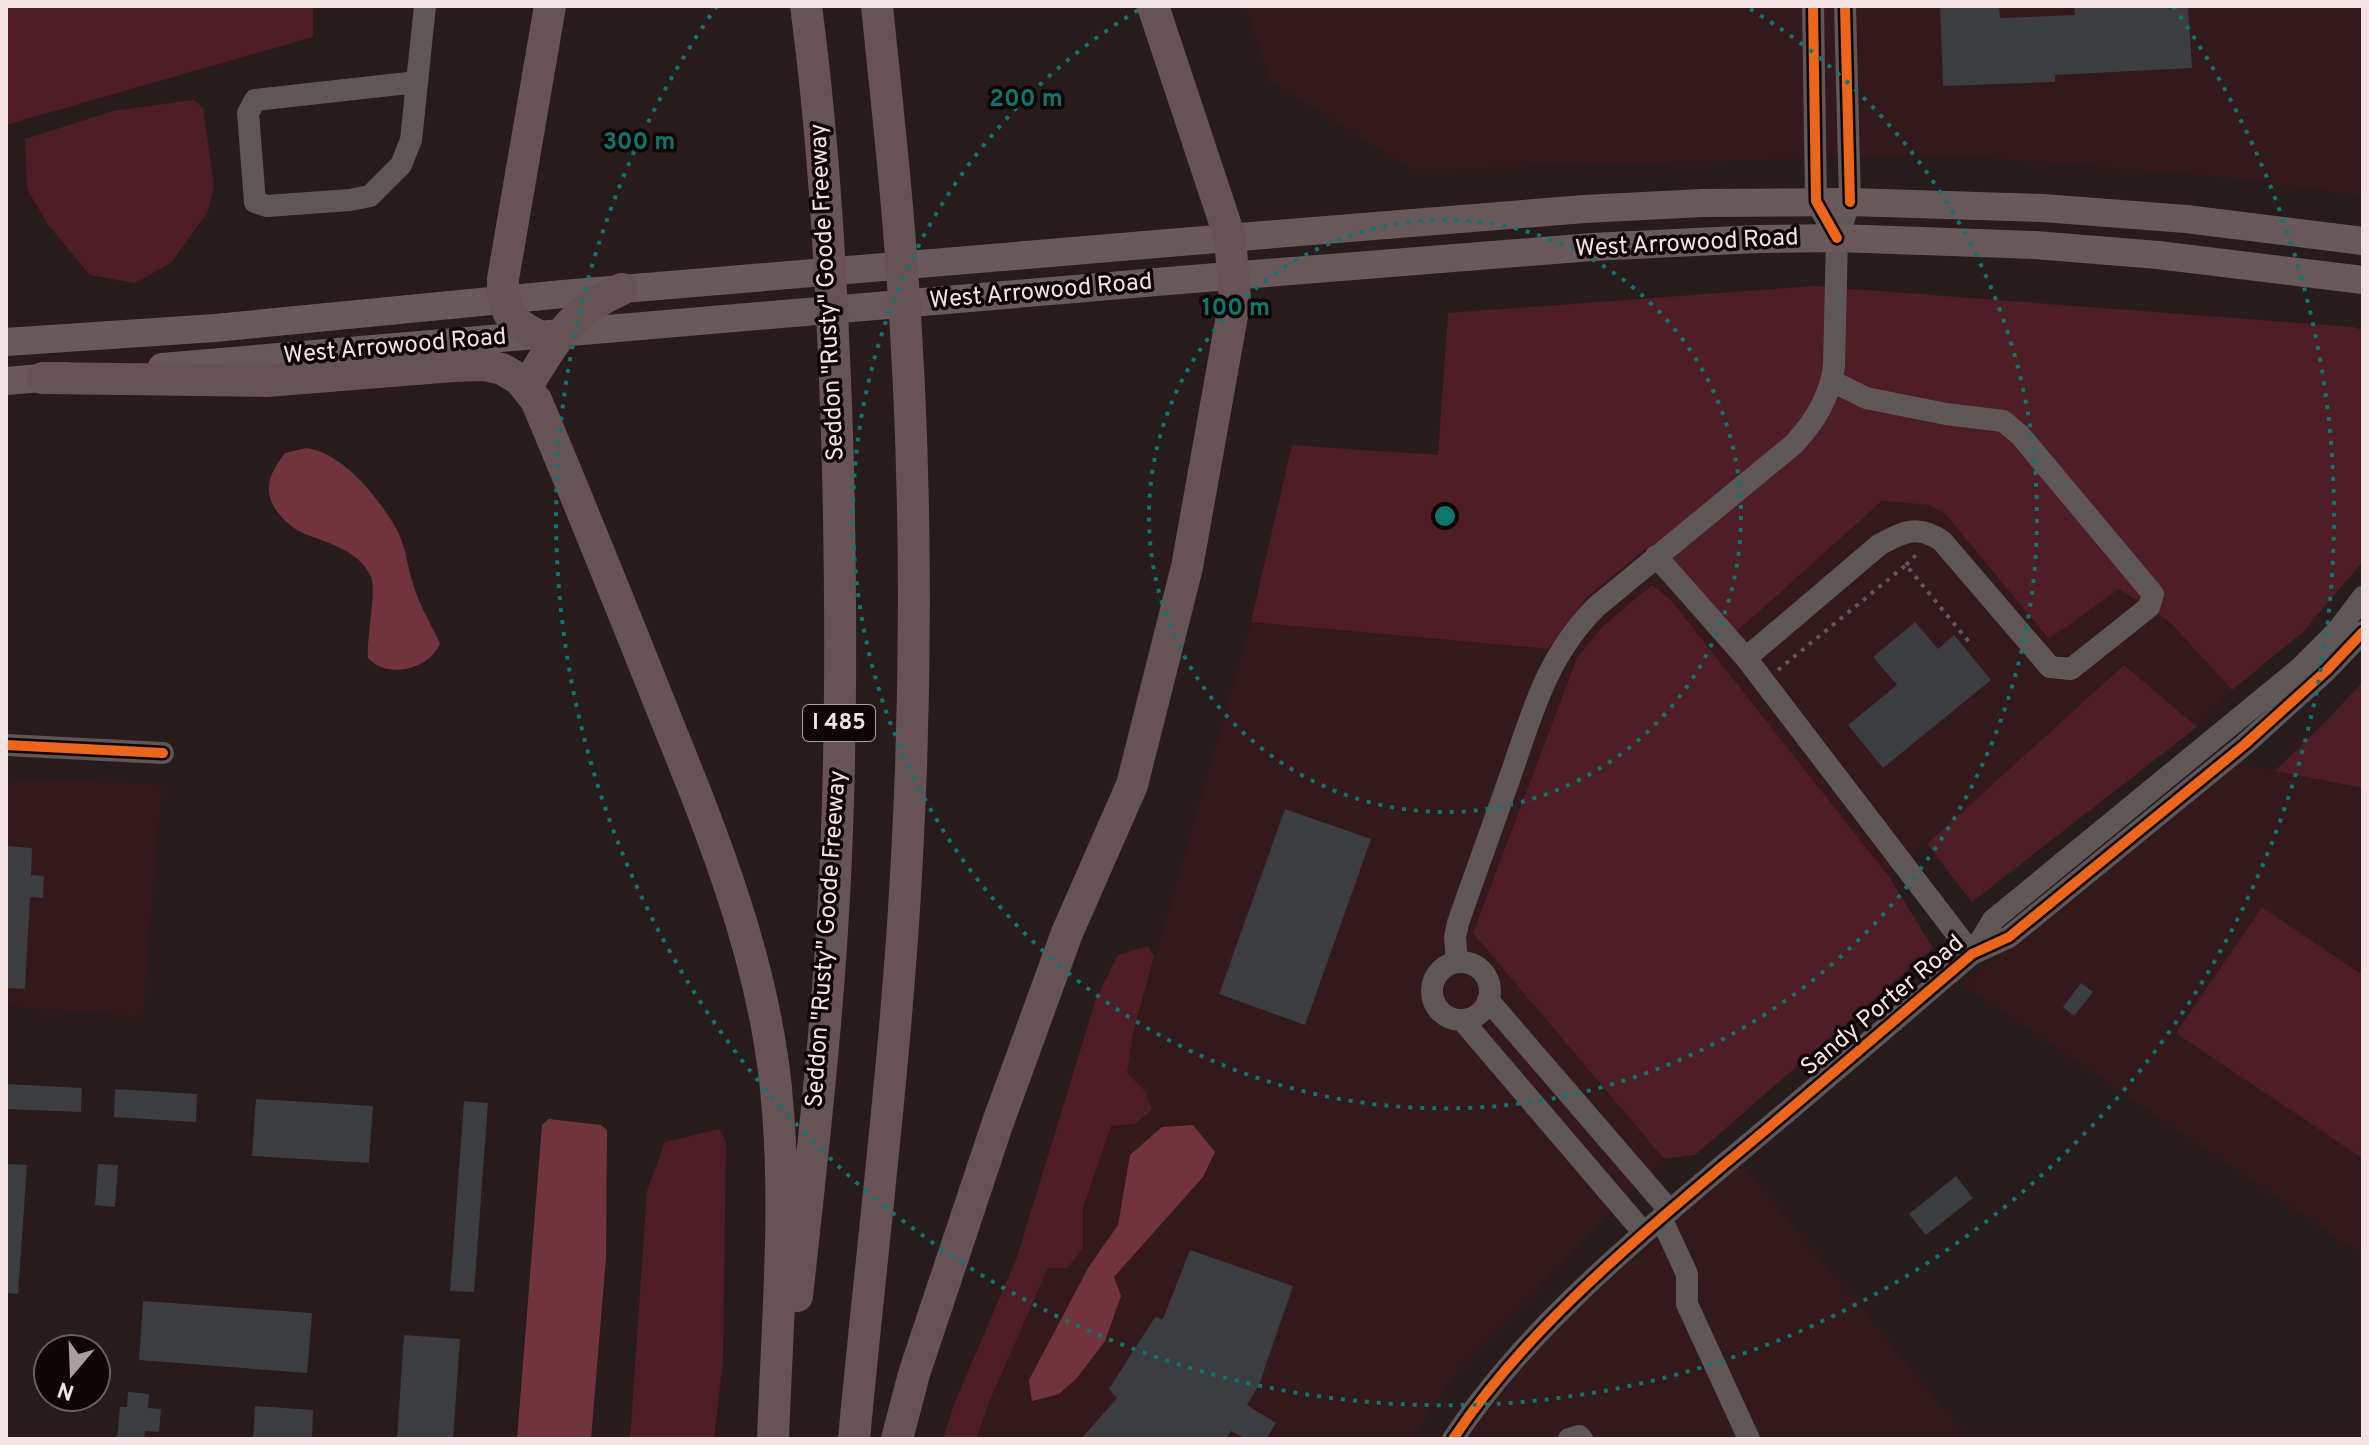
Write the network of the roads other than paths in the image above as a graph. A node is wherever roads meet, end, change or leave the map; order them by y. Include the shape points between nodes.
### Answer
1 (425, 6) edge
2 (550, 6) edge
3 (806, 6) edge
4 (877, 6) edge
5 (1153, 6) edge
6 (1813, 6) edge
7 (1845, 6) edge
8 (417, 82) junction
9 (1816, 201) junction
10 (1850, 202) junction
11 (1230, 238) junction
12 (1837, 238) junction
13 (2363, 241) edge
14 (1234, 276) junction
15 (2363, 280) edge
16 (622, 289) junction
17 (503, 300) junction
18 (215, 328) junction
19 (549, 333) junction
20 (6, 342) edge
21 (6, 362) edge
22 (43, 378) junction
23 (6, 381) edge
24 (1832, 381) junction
25 (527, 386) junction
26 (1656, 556) junction
27 (2363, 597) edge
28 (2363, 632) edge
29 (1746, 658) junction
30 (6, 745) edge
31 (163, 753) dead end
32 (1972, 954) junction
33 (1457, 962) junction
34 (1488, 1000) junction
35 (1463, 1021) junction
36 (1579, 1106) junction
37 (1554, 1127) junction
38 (1666, 1214) junction
39 (1644, 1233) junction
40 (773, 1439) edge
41 (780, 1439) edge
42 (854, 1439) edge
43 (897, 1439) edge
44 (1453, 1439) edge
45 (1569, 1439) edge
46 (1582, 1439) edge
47 (1749, 1439) edge

1 - 8 street
2 - 17 highway
3 - 41 highway, Seddon "Rusty" Goode Freeway / I 485 via 826,204 834,363 839,728 824,1022
4 - 42 highway via 902,275 914,639 900,979
5 - 11 highway
6 - 9 street
7 - 10 street
8 - 8 street via 411,140 401,165 370,196 267,206 255,202 248,113 255,100
9 - 10 main road, West Arrowood Road
9 - 11 main road, West Arrowood Road via 1584,209
9 - 12 street
10 - 12 street
10 - 13 main road, West Arrowood Road via 2114,212
11 - 14 highway
11 - 16 main road, West Arrowood Road
12 - 14 main road, West Arrowood Road via 1592,247
12 - 15 main road, West Arrowood Road via 2035,245
12 - 24 street
14 - 19 main road, West Arrowood Road
14 - 43 highway via 1235,299 1187,567 1132,785 1067,933 997,1125
16 - 17 main road, West Arrowood Road
16 - 19 highway
17 - 18 main road, West Arrowood Road
17 - 19 highway via 515,322
18 - 20 main road, West Arrowood Road
18 - 21 main road via 194,342
19 - 22 main road, West Arrowood Road
19 - 25 highway
22 - 23 main road, West Arrowood Road
22 - 25 highway via 266,381 484,365 502,369
24 - 26 street via 1818,415 1794,444
24 - 29 street via 1866,398 2003,421 2153,594 2149,607 2071,669 2050,667 1942,541 1924,532 1903,532 1879,545
25 - 40 highway via 717,848 762,1001 776,1090 780,1162
26 - 29 street
26 - 33 street via 1583,620 1551,667 1458,923
27 - 32 street, Sandy Porter Road via 2299,669 1993,920
28 - 32 street, Sandy Porter Road via 2244,745 2009,937
29 - 32 street
30 - 31 street
32 - 38 street, Sandy Porter Road
33 - 34 street via 1480,970 1490,986
33 - 35 street via 1437,973 1431,991 1444,1016
34 - 35 street via 1480,1013
34 - 36 street
35 - 37 street
36 - 37 street
36 - 38 street
37 - 39 street
38 - 39 street, Sandy Porter Road
38 - 47 street via 1687,1274 1687,1304
39 - 44 street, Sandy Porter Road via 1543,1330
45 - 46 street

